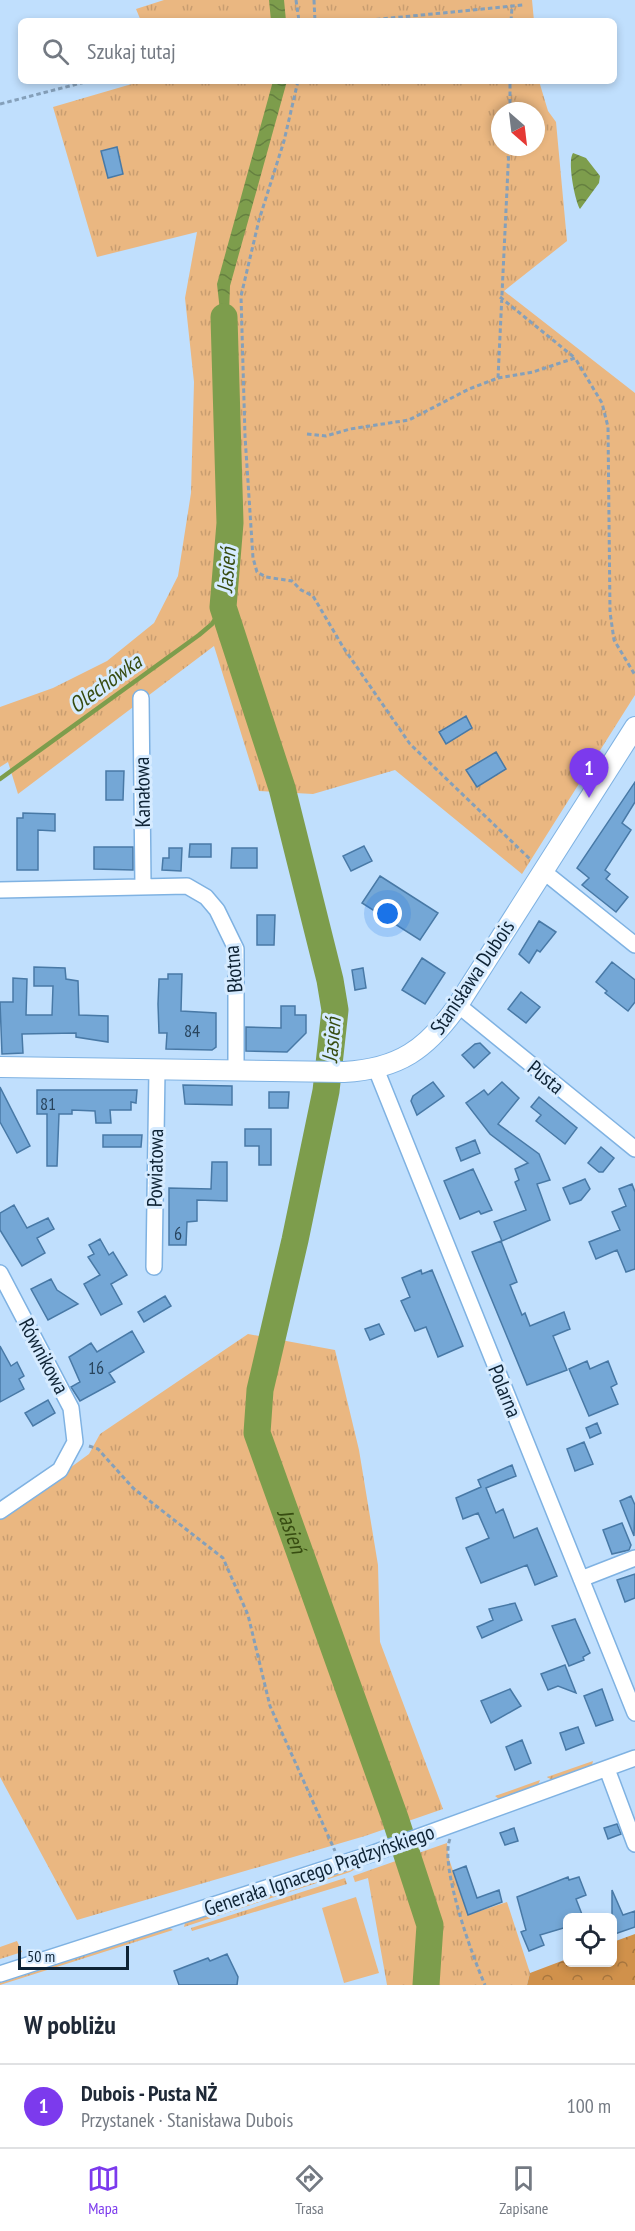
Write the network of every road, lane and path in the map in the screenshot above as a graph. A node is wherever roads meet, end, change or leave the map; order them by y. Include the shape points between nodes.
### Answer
1 (296, 0) edge
2 (314, 0) edge
3 (523, 5) dead end
4 (512, 7) junction
5 (299, 18) edge
6 (315, 18) edge
7 (393, 18) edge
8 (512, 18) edge
9 (77, 84) edge
10 (297, 84) edge
11 (510, 84) edge
12 (510, 102) edge
13 (0, 104) edge
14 (510, 156) edge
15 (500, 297) junction
16 (574, 358) junction
17 (498, 378) junction
18 (307, 434) dead end
19 (635, 675) edge
20 (141, 698) dead end
21 (632, 737) edge
22 (543, 871) junction
23 (143, 886) junction
24 (0, 890) edge
25 (635, 945) edge
26 (458, 1005) junction
27 (0, 1067) edge
28 (376, 1069) junction
29 (157, 1070) junction
30 (236, 1071) junction
31 (635, 1149) edge
32 (154, 1267) dead end
33 (0, 1273) edge
34 (75, 1442) junction
35 (0, 1510) edge
36 (635, 1558) edge
37 (581, 1579) junction
38 (635, 1713) edge
39 (635, 1758) edge
40 (607, 1769) junction
41 (450, 1826) junction
42 (635, 1844) edge
43 (341, 1864) junction
44 (0, 1974) edge
45 (485, 1985) edge

1 - 5 path
2 - 6 path
3 - 4 path
4 - 7 path
4 - 8 path
9 - 13 path
10 - 22 path via 241,296 245,436 257,572 292,581 313,597 410,744
11 - 12 path
14 - 15 path
15 - 16 path
15 - 17 path
16 - 17 path via 533,372
16 - 19 path via 606,416 610,612 614,640
17 - 18 path via 409,420 326,436
20 - 23 street, Kanałowa
21 - 22 street, Stanisława Dubois
22 - 25 street
22 - 26 street, Stanisława Dubois
23 - 24 street
23 - 30 street, Błotna via 187,886 206,897 217,910 236,950
26 - 28 street, Stanisława Dubois via 415,1052
26 - 31 street, Pusta
27 - 29 street, Stanisława Dubois
28 - 30 street, Stanisława Dubois
28 - 37 street, Polarna
29 - 30 street, Stanisława Dubois
29 - 32 street, Powiatowa
33 - 34 street, Równikowa via 71,1408
34 - 35 street via 60,1470
34 - 43 path via 98,1449 132,1488 223,1558 248,1615 270,1706
36 - 37 street
37 - 38 street, Polarna
39 - 40 street, Generała Ignacego Prądzyńskiego
40 - 41 street, Generała Ignacego Prądzyńskiego
40 - 42 street
41 - 43 street, Generała Ignacego Prądzyńskiego
41 - 45 path via 446,1849 450,1880
43 - 44 street, Generała Ignacego Prądzyńskiego

